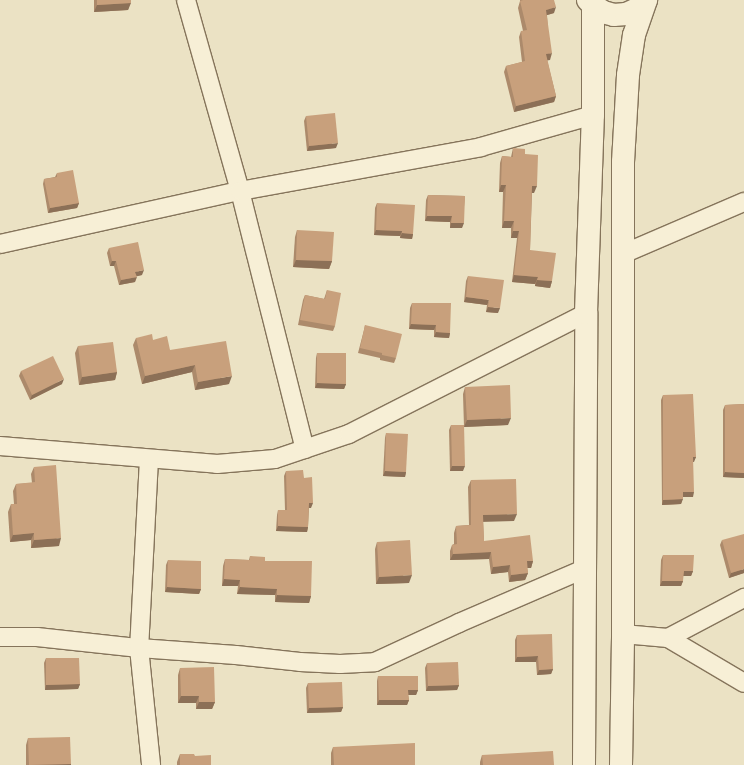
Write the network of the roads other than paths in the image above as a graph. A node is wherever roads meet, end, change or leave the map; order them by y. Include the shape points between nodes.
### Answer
1 (186, 0) edge
2 (646, 0) edge
3 (591, 3) edge
4 (593, 115) junction
5 (240, 191) junction
6 (744, 202) edge
7 (0, 244) edge
8 (623, 254) junction
9 (586, 313) junction
10 (0, 446) edge
11 (305, 449) junction
12 (149, 459) junction
13 (584, 569) junction
14 (744, 598) edge
15 (623, 634) junction
16 (0, 637) edge
17 (668, 638) junction
18 (139, 648) junction
19 (744, 684) edge
20 (151, 765) edge
21 (584, 765) edge
22 (621, 765) edge

1 - 5 street
2 - 3 street via 637,9 626,14 614,15 603,12
2 - 8 street via 634,35 628,75 623,162
3 - 4 street
4 - 5 street via 481,147
4 - 9 street
5 - 7 street
5 - 11 street
6 - 8 street
8 - 15 street
9 - 11 street via 349,434
9 - 13 street
10 - 12 street
11 - 12 street via 275,459 217,464
12 - 18 street
13 - 18 street via 375,662 300,662
13 - 21 street
14 - 17 street
15 - 17 street
15 - 22 street
16 - 18 street via 37,636
17 - 19 street
18 - 20 street

